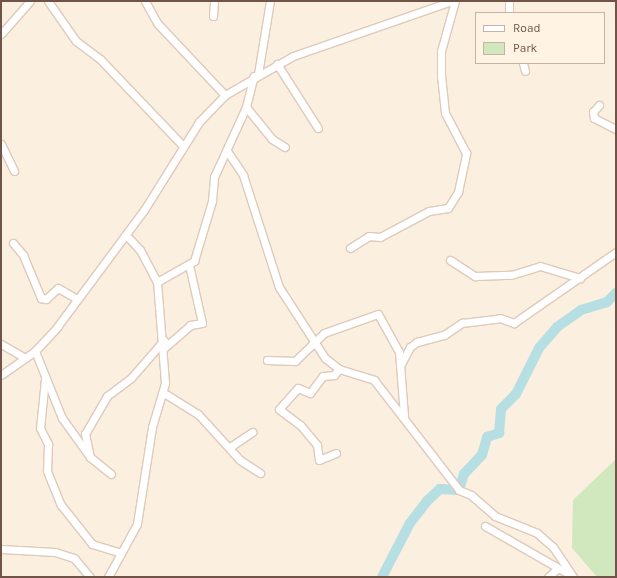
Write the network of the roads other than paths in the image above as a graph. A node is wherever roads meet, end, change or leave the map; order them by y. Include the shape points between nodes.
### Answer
1 (30, 1) edge
2 (48, 1) edge
3 (145, 1) edge
4 (214, 1) edge
5 (270, 1) edge
6 (452, 1) edge
7 (455, 1) edge
8 (509, 1) edge
9 (509, 12) edge
10 (213, 16) dead end
11 (1, 34) edge
12 (277, 64) junction
13 (523, 64) edge
14 (525, 71) dead end
15 (256, 75) junction
16 (226, 95) junction
17 (599, 105) dead end
18 (246, 107) junction
19 (318, 128) dead end
20 (616, 129) edge
21 (1, 144) edge
22 (183, 146) junction
23 (285, 147) dead end
24 (227, 150) junction
25 (14, 171) dead end
26 (126, 235) junction
27 (13, 243) dead end
28 (350, 248) dead end
29 (616, 252) edge
30 (450, 260) dead end
31 (189, 264) junction
32 (580, 278) junction
33 (157, 282) junction
34 (77, 299) junction
35 (164, 340) junction
36 (313, 341) junction
37 (1, 344) edge
38 (164, 348) junction
39 (34, 351) junction
40 (25, 358) junction
41 (267, 360) dead end
42 (401, 364) junction
43 (339, 369) junction
44 (1, 375) edge
45 (46, 379) junction
46 (164, 393) junction
47 (404, 416) junction
48 (252, 432) dead end
49 (230, 447) junction
50 (336, 453) dead end
51 (90, 457) junction
52 (260, 473) dead end
53 (111, 474) dead end
54 (485, 526) dead end
55 (1, 549) edge
56 (121, 553) junction
57 (558, 568) junction
58 (572, 576) edge
59 (90, 577) edge
60 (108, 577) edge
61 (548, 577) edge

1 - 11 street
2 - 22 street via 76,40 100,59
3 - 16 street via 158,24
4 - 10 street
5 - 15 street
6 - 12 street
7 - 28 street via 441,51 441,76 445,113 466,153 458,192 448,208 428,211 380,237 369,236
8 - 9 street
12 - 15 street
12 - 19 street
13 - 14 street
15 - 16 street
15 - 18 street
16 - 22 street
17 - 20 street via 593,112 594,118
18 - 23 street via 272,139
18 - 24 street
21 - 25 street
22 - 26 street
24 - 31 street via 214,177 212,201 198,250 194,261
24 - 36 street via 243,175 279,287
26 - 33 street via 140,250
26 - 34 street
27 - 34 street via 23,255 41,298 46,300 58,288
29 - 32 street
30 - 32 street via 475,276 511,274 540,266
31 - 33 street
31 - 38 street via 202,323 190,325
32 - 42 street via 514,323 500,318 470,321 444,335 417,342 410,347
33 - 35 street
34 - 39 street
35 - 38 street
35 - 51 street via 131,378 107,396 85,434
36 - 41 street via 295,361
36 - 42 street via 324,333 378,314 396,345
36 - 43 street
37 - 40 street
38 - 46 street
39 - 40 street
39 - 45 street
40 - 44 street
42 - 47 street
43 - 47 street via 374,380
43 - 50 street via 334,376 323,376 310,393 298,388 279,409 300,425 317,445 319,460
45 - 51 street via 62,418
45 - 56 street via 40,428 48,444 47,471 61,505 92,544
46 - 49 street via 198,414
46 - 56 street via 152,427 137,524
47 - 58 street via 423,447 438,460 458,490 471,495 495,516 537,533 553,547
48 - 49 street
49 - 52 street via 240,460
51 - 53 street
54 - 57 street
55 - 59 street via 55,552 74,558
56 - 60 street
57 - 58 street
57 - 61 street

